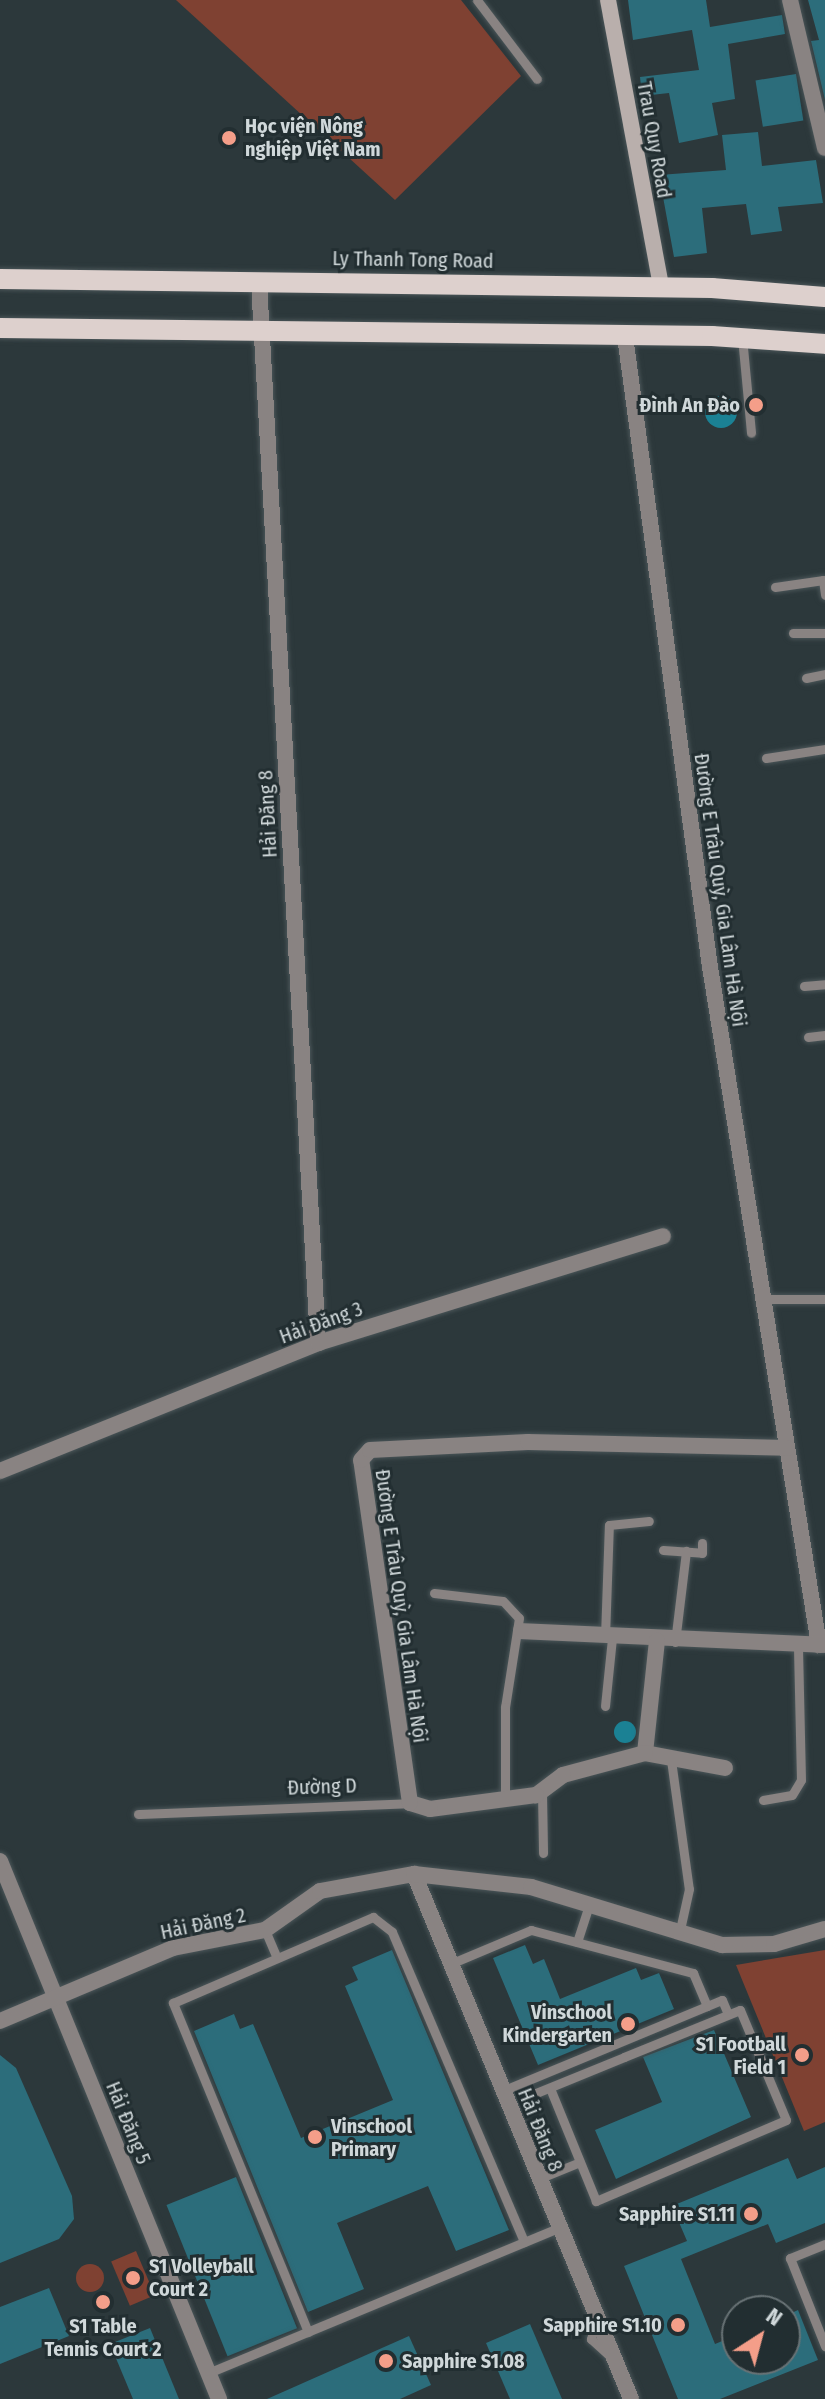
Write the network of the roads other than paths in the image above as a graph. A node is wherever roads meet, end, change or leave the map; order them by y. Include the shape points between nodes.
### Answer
1 (477, 0) edge
2 (608, 0) edge
3 (790, 0) edge
4 (537, 79) dead end
5 (825, 148) edge
6 (0, 279) edge
7 (259, 283) junction
8 (661, 287) junction
9 (825, 297) edge
10 (0, 328) edge
11 (262, 331) junction
12 (625, 336) junction
13 (742, 337) junction
14 (825, 344) edge
15 (751, 433) dead end
16 (775, 587) dead end
17 (825, 595) edge
18 (793, 633) dead end
19 (825, 633) edge
20 (825, 674) edge
21 (806, 678) dead end
22 (825, 749) edge
23 (766, 758) dead end
24 (825, 984) edge
25 (804, 986) dead end
26 (825, 1035) edge
27 (808, 1037) dead end
28 (663, 1236) dead end
29 (762, 1299) junction
30 (825, 1299) edge
31 (318, 1343) junction
32 (787, 1448) junction
33 (0, 1471) edge
34 (649, 1521) dead end
35 (702, 1543) dead end
36 (663, 1550) dead end
37 (686, 1551) junction
38 (434, 1593) dead end
39 (521, 1631) junction
40 (608, 1638) junction
41 (657, 1641) junction
42 (675, 1642) junction
43 (798, 1644) junction
44 (822, 1645) edge
45 (605, 1706) dead end
46 (645, 1753) junction
47 (671, 1760) junction
48 (725, 1768) dead end
49 (542, 1793) junction
50 (505, 1800) junction
51 (763, 1800) dead end
52 (410, 1803) junction
53 (138, 1814) dead end
54 (543, 1853) dead end
55 (0, 1861) edge
56 (414, 1874) junction
57 (589, 1905) junction
58 (825, 1929) edge
59 (265, 1930) junction
60 (678, 1935) junction
61 (577, 1942) junction
62 (277, 1958) junction
63 (450, 1964) junction
64 (56, 1997) junction
65 (707, 2006) junction
66 (728, 2014) junction
67 (0, 2021) edge
68 (618, 2044) junction
69 (624, 2057) junction
70 (550, 2088) junction
71 (502, 2091) junction
72 (536, 2093) dead end
73 (580, 2162) junction
74 (538, 2179) junction
75 (558, 2228) junction
76 (524, 2242) junction
77 (825, 2244) edge
78 (308, 2332) junction
79 (825, 2346) edge
80 (208, 2373) junction
81 (219, 2399) edge
82 (631, 2399) edge

1 - 4 lane
2 - 8 street, Trau Quy Road
3 - 5 street
6 - 7 main road, Ly Thanh Tong Road
7 - 8 main road, Ly Thanh Tong Road
7 - 11 street, Hải Đăng 8
8 - 9 main road, Ly Thanh Tong Road
10 - 11 main road
11 - 12 main road
11 - 31 street, Hải Đăng 8
12 - 13 main road
12 - 29 street, Đường E Trâu Quỳ, Gia Lâm Hà Nội
13 - 14 main road
13 - 15 lane
16 - 17 lane via 823,580
18 - 19 lane
20 - 21 lane
22 - 23 lane
24 - 25 lane
26 - 27 lane
28 - 31 street, Hải Đăng 3
29 - 30 lane
29 - 32 street, Đường E Trâu Quỳ, Gia Lâm Hà Nội
31 - 33 street, Hải Đăng 3
32 - 44 street, Đường E Trâu Quỳ, Gia Lâm Hà Nội
32 - 52 street, Đường E Trâu Quỳ, Gia Lâm Hà Nội via 528,1442 370,1450 359,1472
34 - 40 lane via 609,1525
35 - 37 lane via 702,1553
36 - 37 lane
37 - 42 lane
38 - 39 lane via 503,1601
39 - 40 street
39 - 50 lane via 505,1707
40 - 41 street
40 - 45 lane
41 - 42 street
41 - 46 street
42 - 43 street
43 - 44 street
43 - 51 lane via 801,1780 792,1795
46 - 47 street
46 - 49 street, Đường D via 563,1775
47 - 48 street
47 - 60 lane via 689,1889
49 - 50 street, Đường D
49 - 54 lane
50 - 52 street, Đường D via 423,1810
52 - 53 lane, Đường D
55 - 64 street, Hải Đăng 5
56 - 57 street, Hải Đăng 2 via 512,1884
56 - 59 street, Hải Đăng 2 via 320,1891
56 - 63 street, Hải Đăng 8
57 - 60 street, Hải Đăng 2
57 - 61 lane
58 - 60 street, Hải Đăng 2 via 749,1946
59 - 62 lane
59 - 64 street, Hải Đăng 2 via 173,1948
61 - 63 lane via 531,1930
61 - 65 lane via 693,1973
62 - 76 lane via 373,1917 392,1932
62 - 78 lane via 173,2003
63 - 71 street, Hải Đăng 8
64 - 67 street, Hải Đăng 2
64 - 80 street, Hải Đăng 5
65 - 66 lane via 722,2000
65 - 68 lane
66 - 69 lane
66 - 73 lane via 740,2010 786,2120 596,2201
68 - 69 lane
68 - 71 lane
69 - 70 lane
70 - 72 lane
70 - 73 lane
71 - 74 street, Hải Đăng 8
73 - 74 lane
74 - 75 street, Hải Đăng 8
75 - 76 lane
75 - 82 street, Hải Đăng 8
76 - 78 lane
77 - 79 lane via 790,2258
78 - 80 lane
80 - 81 street, Hải Đăng 5

